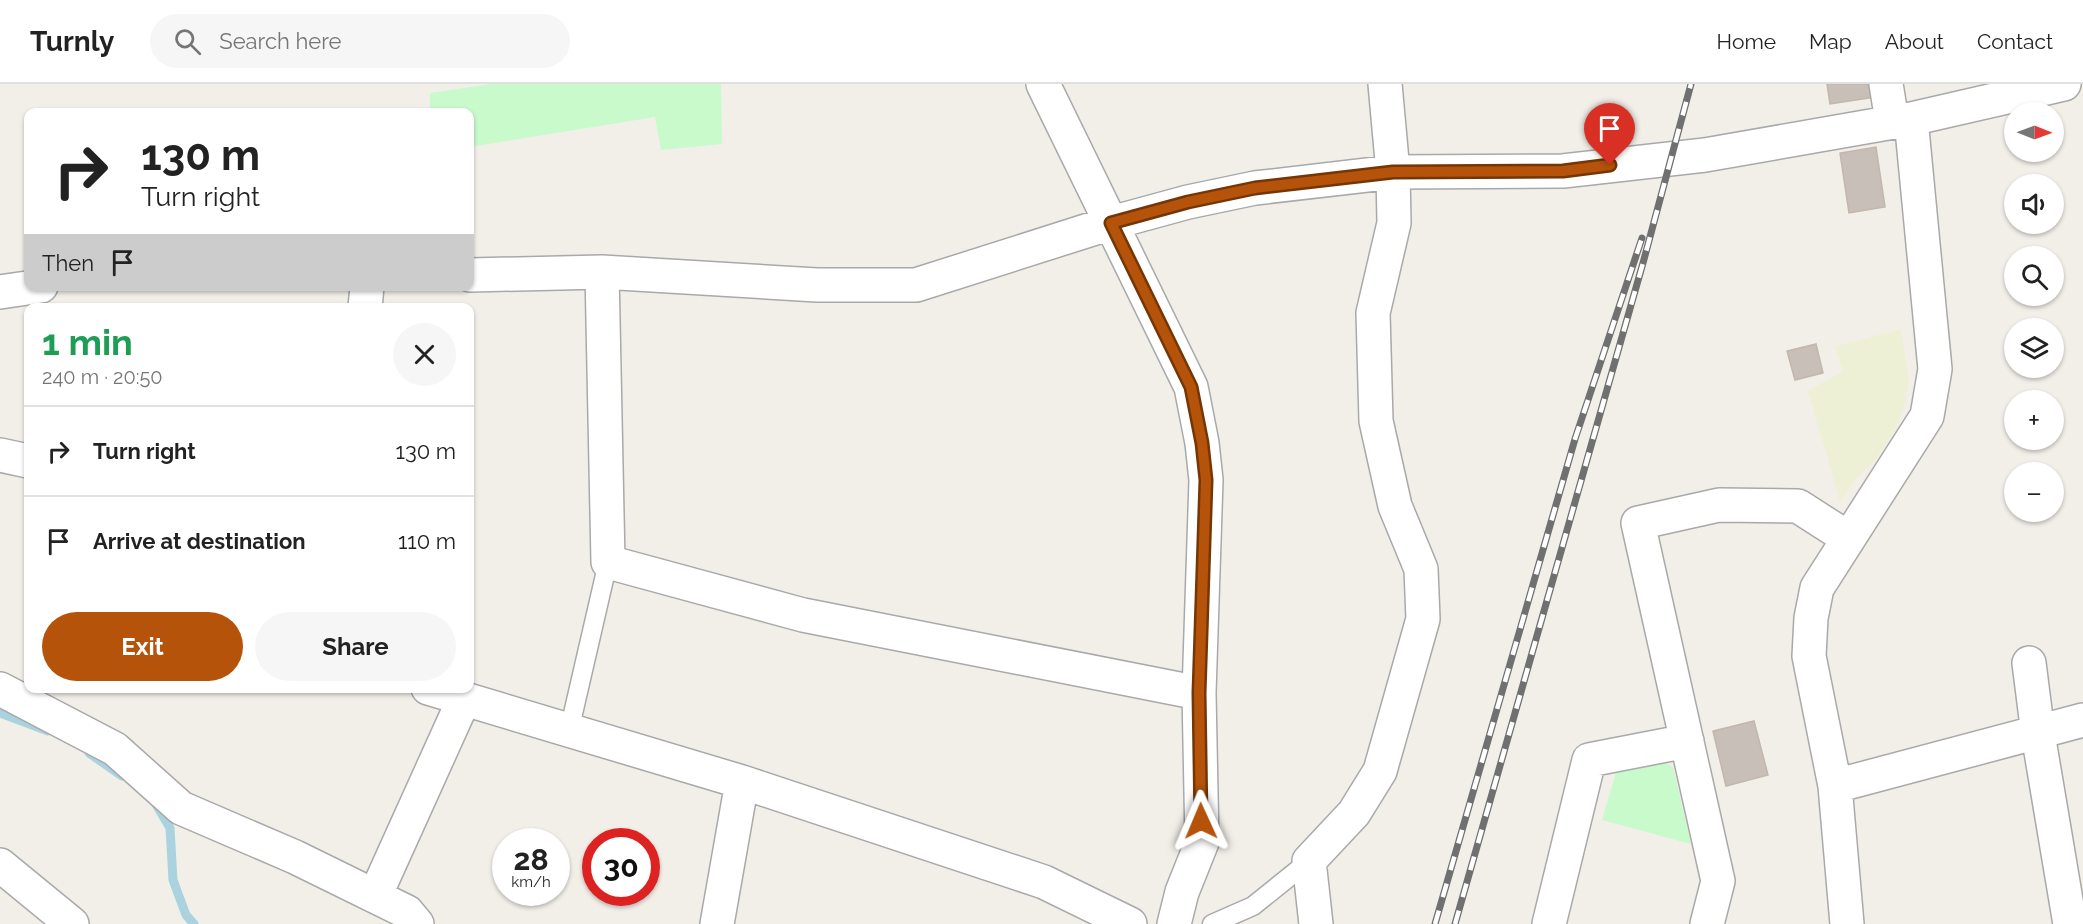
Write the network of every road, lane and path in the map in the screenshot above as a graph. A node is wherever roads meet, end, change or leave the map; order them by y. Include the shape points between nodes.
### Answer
1 (1043, 84) edge
2 (1385, 84) edge
3 (1886, 84) edge
4 (2064, 84) edge
5 (1901, 120) junction
6 (1393, 172) junction
7 (1111, 223) junction
8 (602, 272) junction
9 (474, 275) edge
10 (24, 288) edge
11 (0, 292) edge
12 (0, 454) edge
13 (24, 460) edge
14 (1848, 538) junction
15 (609, 562) junction
16 (2029, 663) dead end
17 (0, 689) edge
18 (444, 693) edge
19 (1199, 693) junction
20 (464, 699) junction
21 (2083, 720) edge
22 (569, 731) junction
23 (2038, 734) junction
24 (1687, 741) junction
25 (742, 782) junction
26 (1835, 786) junction
27 (1309, 861) junction
28 (0, 865) edge
29 (375, 896) junction
30 (72, 924) edge
31 (417, 924) edge
32 (717, 924) edge
33 (1130, 924) edge
34 (1174, 924) edge
35 (1212, 924) edge
36 (1316, 924) edge
37 (1549, 924) edge
38 (1707, 924) edge
39 (1847, 924) edge
40 (2070, 924) edge

1 - 7 street
2 - 6 street
3 - 5 street
4 - 5 street
5 - 6 street via 1705,155 1563,171
5 - 14 street via 1935,369 1927,416
6 - 7 street via 1255,188
6 - 27 street via 1394,223 1373,313 1376,421 1395,506 1421,569 1423,619 1380,771 1354,813
7 - 8 street via 916,285 818,285
7 - 19 street via 1191,387 1206,480
8 - 9 street
8 - 15 street
10 - 11 street
12 - 13 street
14 - 24 street via 1798,506 1719,505 1638,523
14 - 26 street via 1817,588 1809,656
15 - 19 street via 803,615
15 - 22 lane
16 - 23 street
17 - 29 street via 115,749 181,808
18 - 20 street
19 - 34 street via 1202,842
20 - 22 street
20 - 29 street
21 - 23 street
22 - 25 street
23 - 26 street
23 - 40 street
24 - 37 street via 1589,760
24 - 38 street via 1718,881
25 - 32 street
25 - 33 street via 1044,882
26 - 39 street
27 - 35 lane via 1253,906
27 - 36 street
28 - 30 street
29 - 31 street via 407,912

